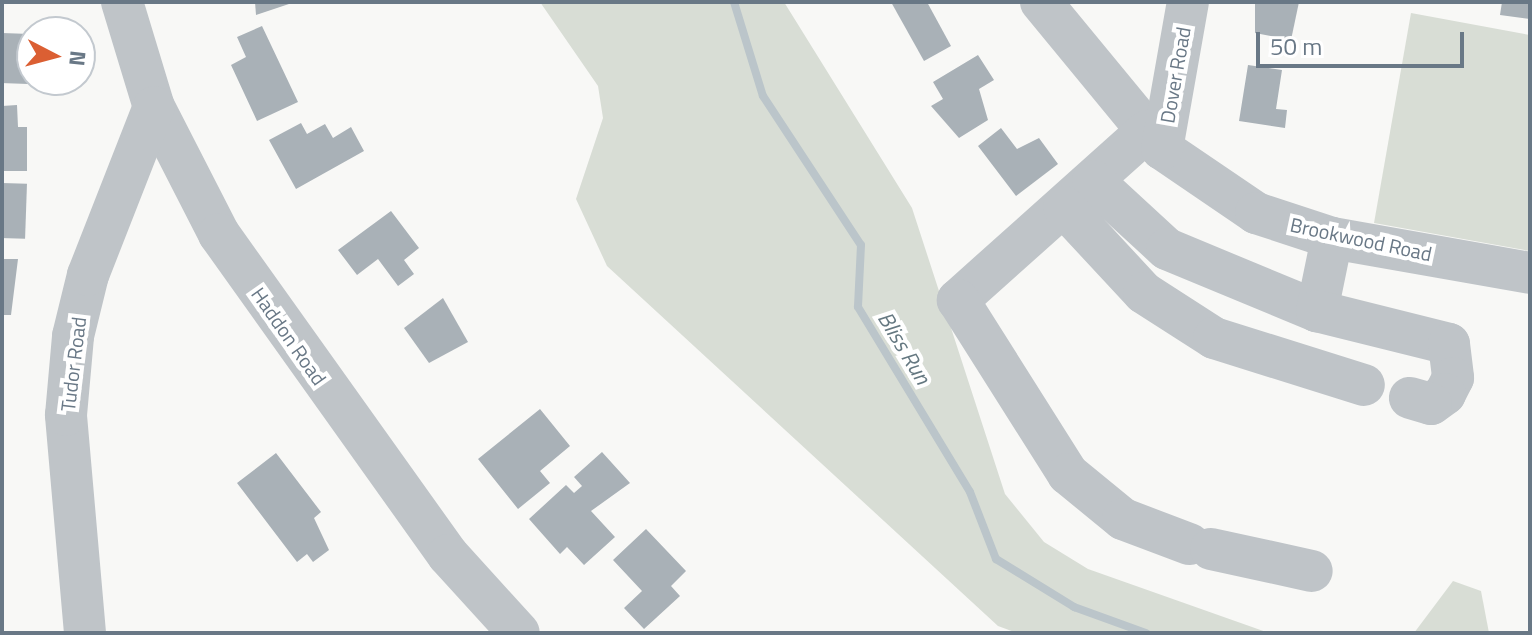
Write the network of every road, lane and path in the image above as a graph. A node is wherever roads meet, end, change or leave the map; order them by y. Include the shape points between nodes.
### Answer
1 (122, 2) edge
2 (1041, 2) edge
3 (1188, 2) edge
4 (154, 107) junction
5 (1154, 140) junction
6 (1079, 194) junction
7 (1332, 238) junction
8 (1530, 273) edge
9 (1317, 311) junction
10 (1364, 385) dead end
11 (1410, 398) dead end
12 (1312, 571) dead end
13 (85, 633) edge
14 (519, 633) edge

1 - 4 street, Haddon Road
2 - 5 street, Brookwood Road
3 - 5 street, Dover Road
4 - 13 street, Tudor Road via 88,275 73,336 66,415
4 - 14 street, Haddon Road via 219,234 296,349 448,555
5 - 6 street
5 - 7 street, Brookwood Road via 1256,213
6 - 9 street via 1167,249
6 - 10 street via 1144,293 1214,338
6 - 12 street via 958,300 1068,474 1123,519 1200,546
7 - 8 street, Brookwood Road
7 - 9 street
9 - 11 street via 1449,344 1453,378 1445,394 1431,404

